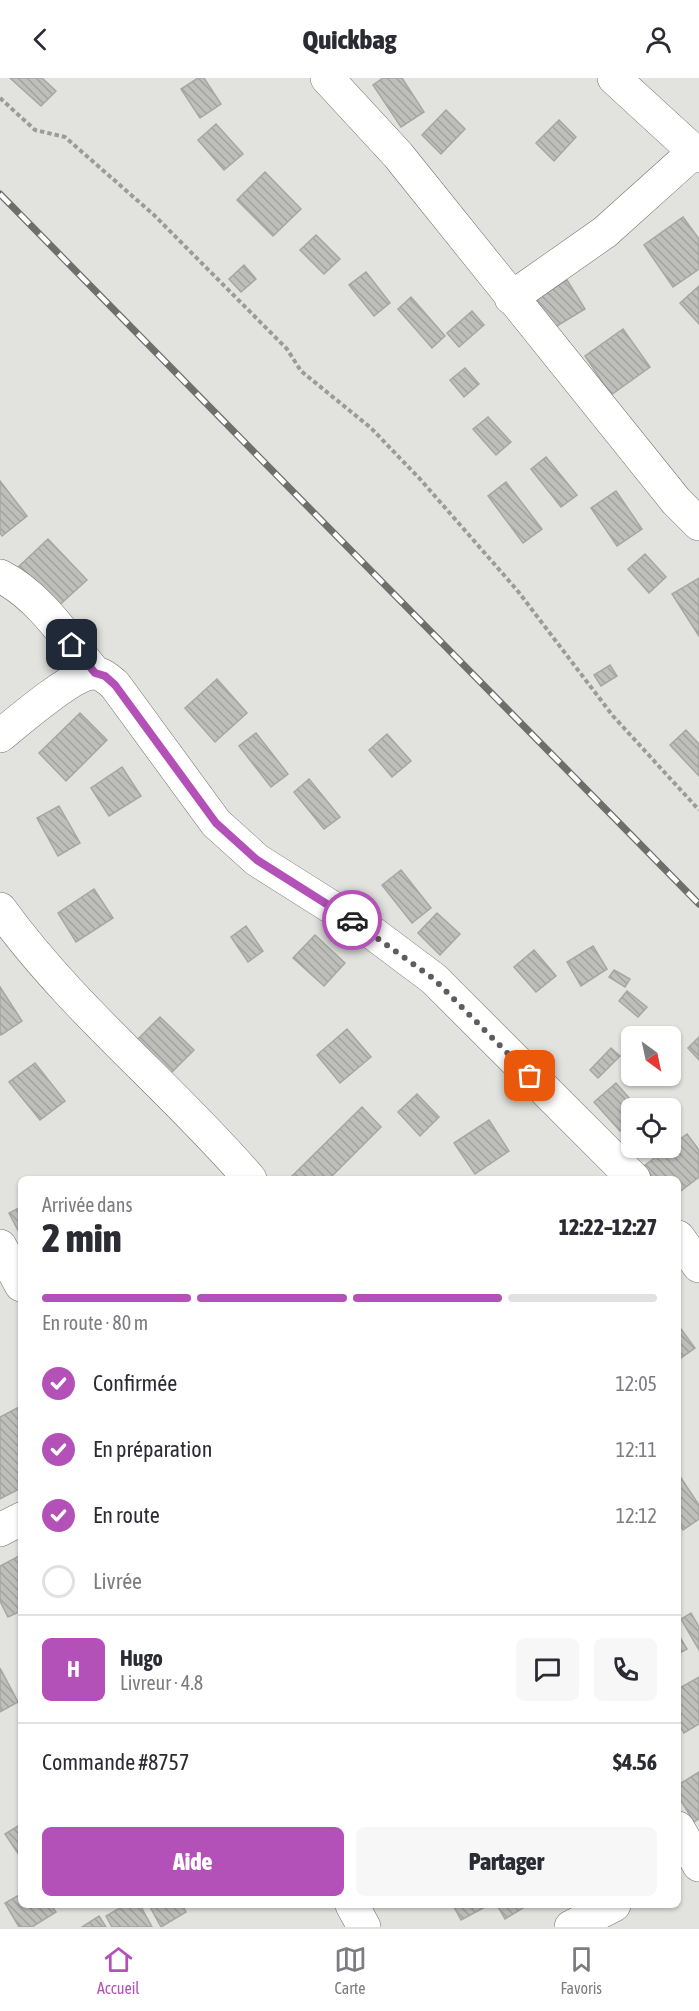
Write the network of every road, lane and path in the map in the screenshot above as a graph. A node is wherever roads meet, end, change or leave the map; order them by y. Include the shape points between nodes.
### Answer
1 (327, 78) edge
2 (614, 78) edge
3 (0, 98) edge
4 (697, 154) edge
5 (511, 298) junction
6 (699, 524) edge
7 (0, 576) edge
8 (95, 673) junction
9 (0, 736) edge
10 (699, 810) edge
11 (0, 909) edge
12 (247, 1176) edge
13 (631, 1176) edge
14 (681, 1241) edge
15 (0, 1246) edge
16 (699, 1266) edge
17 (18, 1279) edge
18 (18, 1521) edge
19 (0, 1530) edge
20 (681, 1836) edge
21 (693, 1866) edge
22 (354, 1908) edge
23 (608, 1908) edge
24 (364, 1927) edge
25 (571, 1927) edge

1 - 5 street via 398,154
2 - 4 street
3 - 10 path via 35,130 65,137 154,215 287,349 301,371 371,429 420,478 517,590 613,716
4 - 5 street via 605,232
5 - 6 street
7 - 8 street via 14,583 48,616
8 - 9 street via 65,687
8 - 13 street via 115,685 216,823 257,860 375,934 434,979
11 - 12 street via 34,956 212,1135
14 - 16 street
15 - 17 street
18 - 19 street
20 - 21 street
22 - 24 street
23 - 25 street

